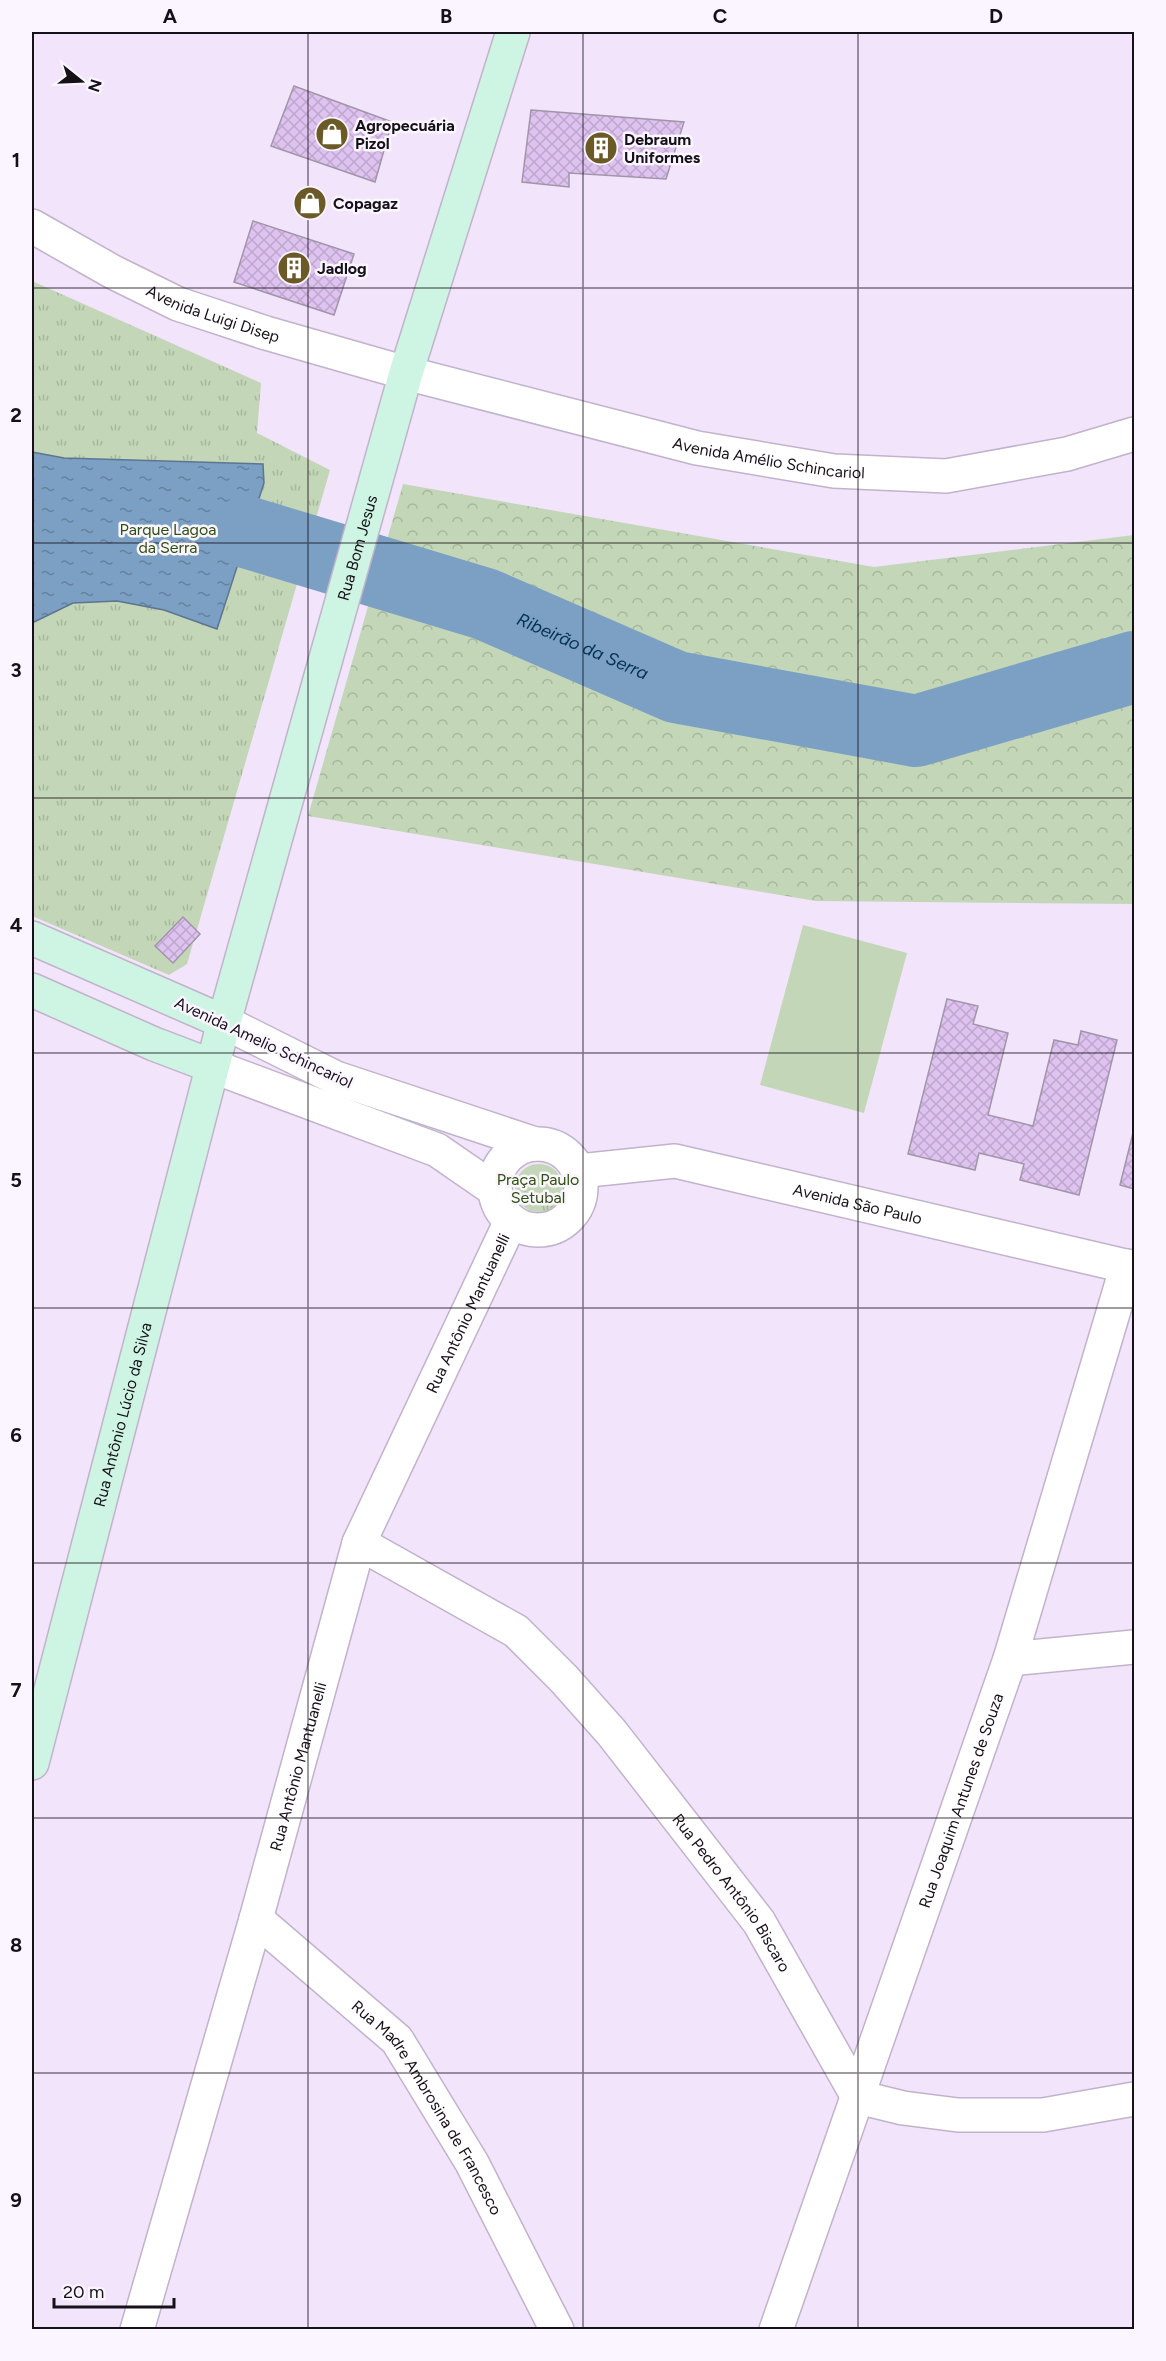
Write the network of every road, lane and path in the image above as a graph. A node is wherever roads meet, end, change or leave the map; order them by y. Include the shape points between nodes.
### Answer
1 (513, 32) edge
2 (32, 226) edge
3 (406, 373) junction
4 (1134, 434) edge
5 (32, 938) edge
6 (32, 990) edge
7 (224, 1022) junction
8 (212, 1066) junction
9 (535, 1144) junction
10 (579, 1172) junction
11 (495, 1190) junction
12 (511, 1221) junction
13 (1131, 1267) edge
14 (359, 1543) junction
15 (1134, 1647) edge
16 (1010, 1659) junction
17 (32, 1763) edge
18 (256, 1919) junction
19 (858, 2097) junction
20 (1134, 2099) edge
21 (137, 2330) edge
22 (557, 2330) edge
23 (776, 2330) edge

1 - 3 main road, Rua Bom Jesus
2 - 3 street, Avenida Luigi Disep via 178,304
3 - 4 street, Avenida Amélio Schincariol via 698,448 834,471 946,476 1067,454
3 - 7 main road, Rua Bom Jesus
5 - 7 main road, Avenida Amelio Schincariol
6 - 8 main road, Avenida Amelio Schincariol
7 - 8 main road, Rua Bom Jesus
7 - 9 street, Avenida Amelio Schincariol via 336,1078
8 - 11 street, Avenida Amelio Schincariol via 437,1150
8 - 17 main road, Rua Antônio Lúcio da Silva
9 - 10 street via 562,1150
9 - 11 street via 522,1147 502,1164
10 - 12 street via 579,1201 561,1225 547,1231 531,1231
10 - 13 street, Avenida São Paulo via 675,1161
11 - 12 street via 498,1204
12 - 14 street, Rua Antônio Mantuanelli
13 - 16 street, Rua Joaquim Antunes de Souza
14 - 18 street, Rua Antônio Mantuanelli
14 - 19 street, Rua Pedro Antônio Biscaro via 516,1631 564,1678 612,1733 759,1922
15 - 16 street
16 - 19 street, Rua Joaquim Antunes de Souza
18 - 21 street, Rua Antônio Mantuanelli
18 - 22 street, Rua Madre Ambrosina de Francesco via 397,2040 472,2163
19 - 20 street via 958,2115 1043,2115
19 - 23 street, Rua Joaquim Antunes de Souza

